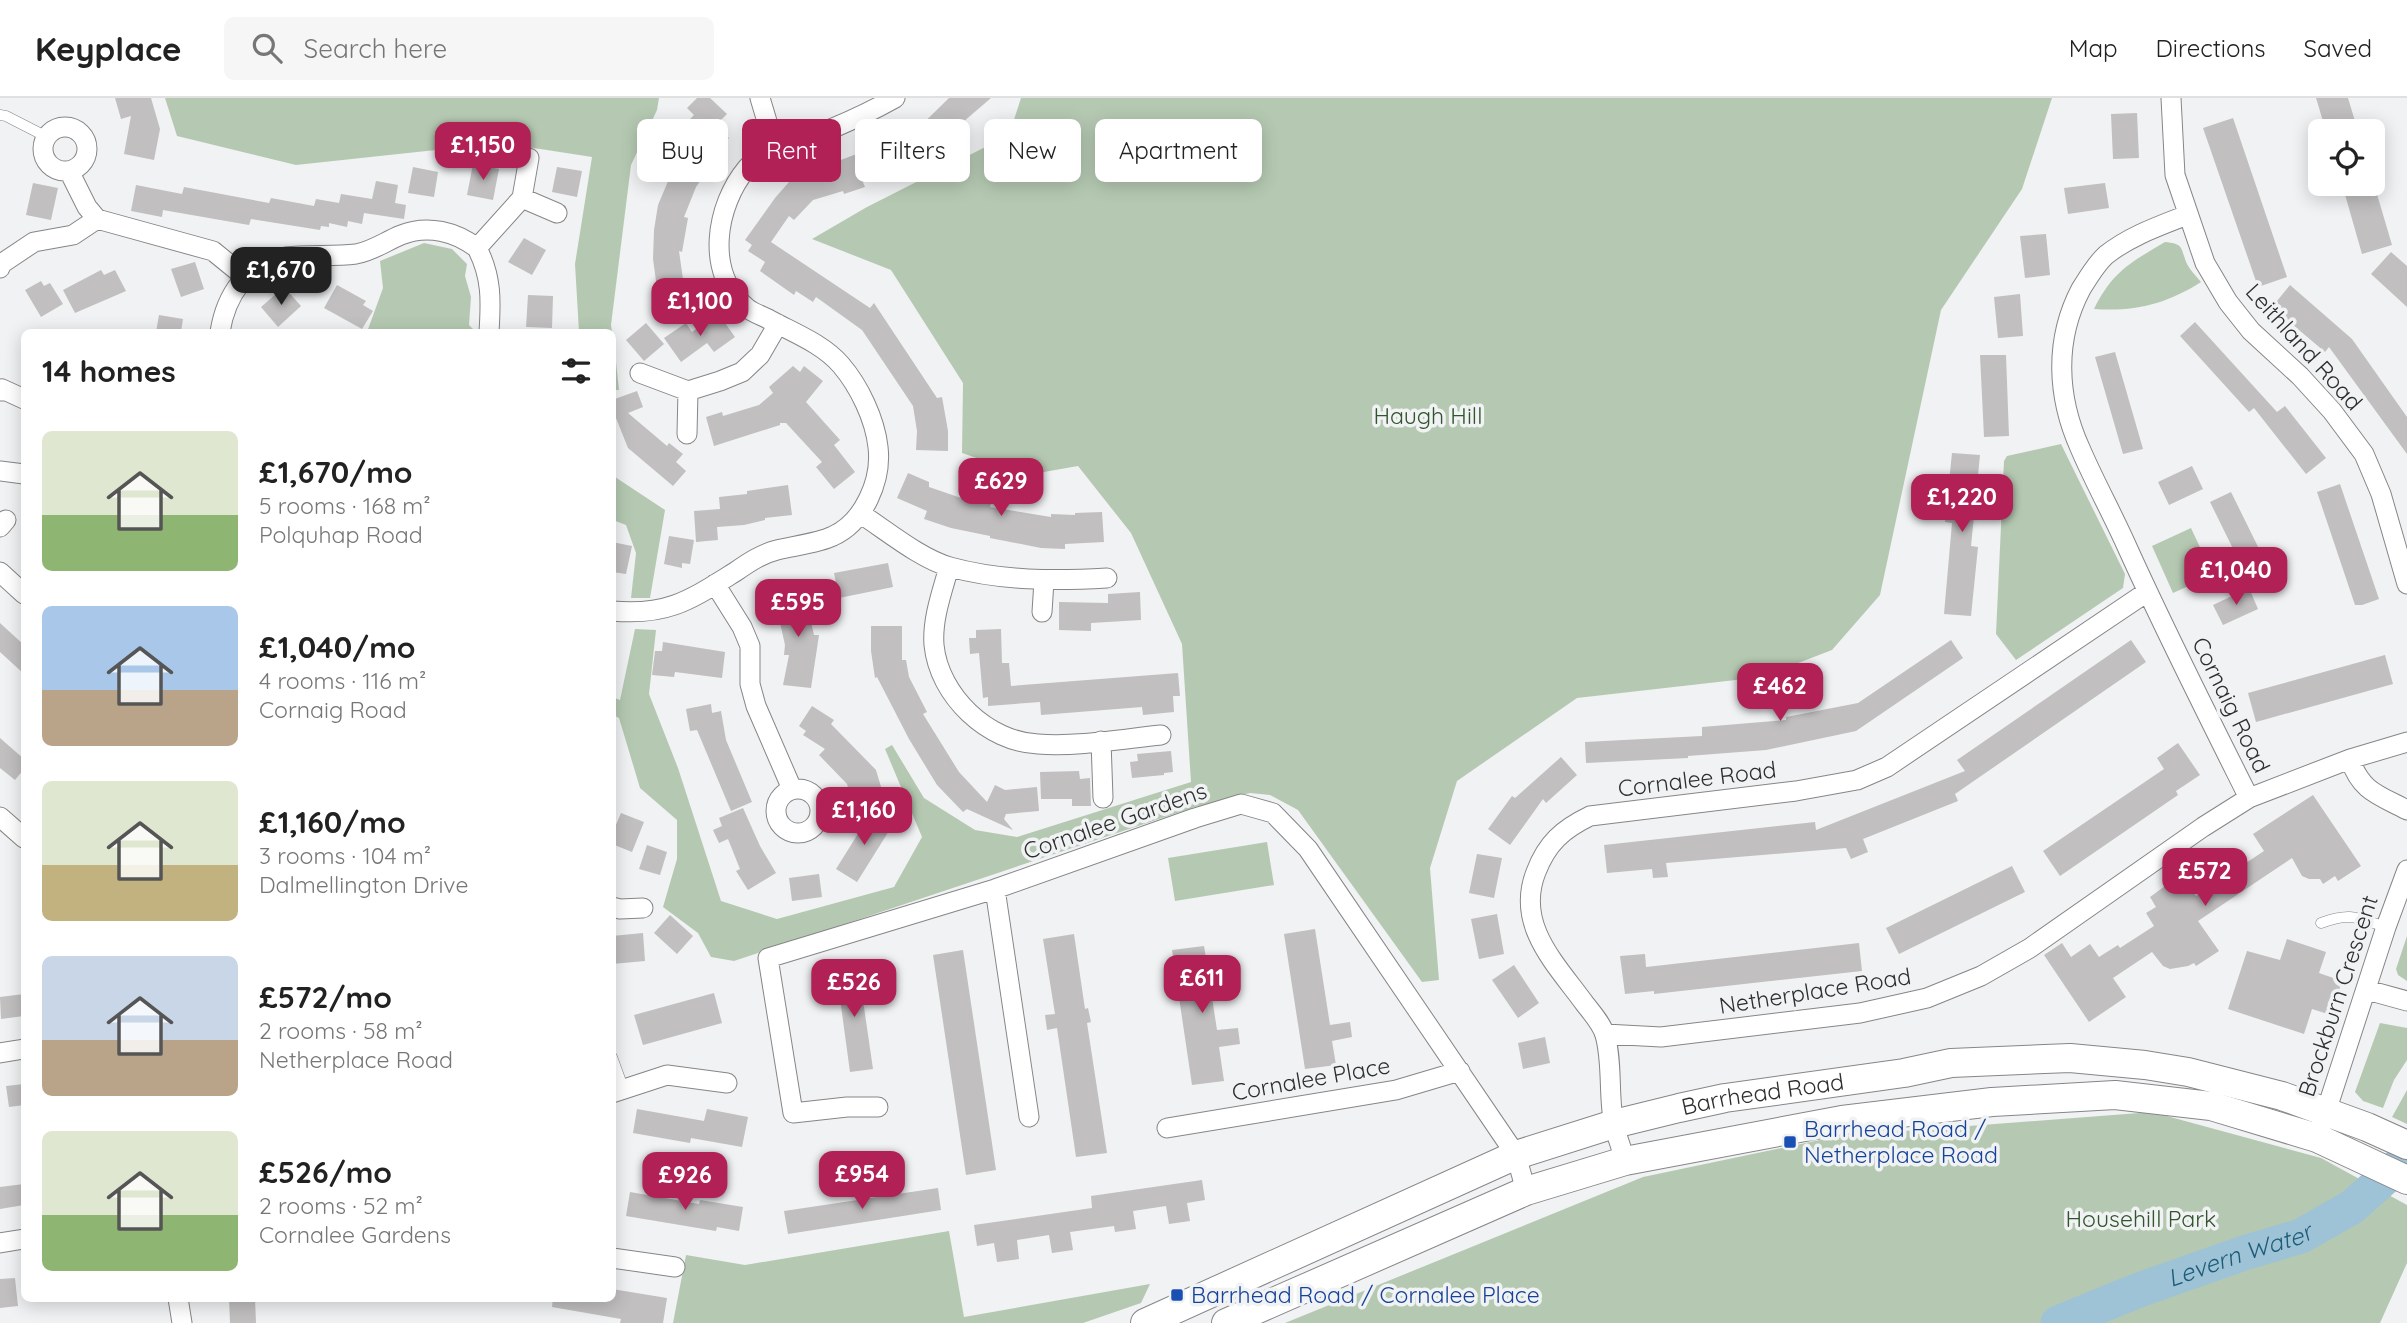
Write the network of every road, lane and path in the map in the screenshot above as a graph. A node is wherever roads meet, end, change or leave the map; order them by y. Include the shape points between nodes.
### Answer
1 (760, 98) edge
2 (894, 98) edge
3 (2171, 98) edge
4 (0, 114) edge
5 (766, 119) edge
6 (841, 124) edge
7 (47, 137) junction
8 (529, 158) dead end
9 (69, 171) junction
10 (742, 175) edge
11 (522, 198) junction
12 (557, 213) dead end
13 (2187, 215) junction
14 (97, 219) junction
15 (477, 248) junction
16 (0, 268) edge
17 (245, 277) junction
18 (778, 324) junction
19 (220, 329) edge
20 (489, 329) edge
21 (640, 373) dead end
22 (1, 385) edge
23 (688, 391) junction
24 (21, 397) edge
25 (687, 434) dead end
26 (0, 471) edge
27 (21, 474) edge
28 (861, 514) junction
29 (949, 567) junction
30 (0, 572) edge
31 (1107, 578) dead end
32 (1044, 581) junction
33 (715, 584) junction
34 (2407, 584) edge
35 (21, 591) edge
36 (2147, 592) junction
37 (616, 611) edge
38 (1042, 612) dead end
39 (1161, 735) dead end
40 (1101, 741) junction
41 (2407, 742) edge
42 (2350, 759) junction
43 (792, 789) dead end
44 (1103, 798) dead end
45 (2249, 798) junction
46 (2407, 810) edge
47 (0, 817) edge
48 (21, 835) edge
49 (2407, 870) edge
50 (995, 889) junction
51 (616, 908) edge
52 (643, 908) dead end
53 (2321, 923) dead end
54 (2386, 928) junction
55 (2367, 990) junction
56 (2407, 1000) edge
57 (1605, 1034) junction
58 (21, 1050) edge
59 (0, 1053) edge
60 (1460, 1071) junction
61 (727, 1083) dead end
62 (618, 1092) edge
63 (877, 1107) dead end
64 (2326, 1111) junction
65 (1029, 1116) dead end
66 (1614, 1125) junction
67 (1167, 1128) dead end
68 (2317, 1138) junction
69 (2407, 1145) edge
70 (1516, 1155) junction
71 (1625, 1161) junction
72 (2407, 1180) edge
73 (1526, 1191) junction
74 (21, 1238) edge
75 (0, 1242) edge
76 (616, 1259) edge
77 (675, 1267) dead end
78 (179, 1302) edge
79 (182, 1323) edge
80 (1145, 1323) edge
81 (1226, 1323) edge

1 - 5 street
2 - 6 street
3 - 13 street, Leithland Road via 2175,175
4 - 7 lane
7 - 9 street via 43,152 48,163
7 - 9 street via 61,126 83,134 86,156 80,166
8 - 11 street
9 - 14 street
10 - 18 street via 722,215 721,260 735,295 747,308
11 - 12 street
11 - 15 street
13 - 34 street, Leithland Road via 2205,263 2228,302 2332,411 2364,454 2381,494
13 - 36 street, Cornaig Road via 2140,233 2105,256 2072,306 2062,350 2062,391 2074,434
14 - 16 street via 73,235 34,242
14 - 17 street via 213,251
15 - 17 street via 462,237 424,230 405,233 357,254 286,257
15 - 20 street via 491,285
17 - 19 street via 233,291
18 - 23 street via 760,355 742,372
18 - 28 street via 839,363 864,404 878,448 873,485
21 - 23 street
22 - 24 street
23 - 25 street
26 - 27 street
28 - 29 street
28 - 33 street via 834,536 764,553
29 - 32 street
29 - 40 street via 935,621 934,646 943,677 968,714 1007,738 1037,745
30 - 35 street
31 - 32 street
32 - 38 street
33 - 37 street via 668,608
33 - 43 street via 750,646 755,706
36 - 45 street, Cornaig Road
36 - 57 street, Cornalee Road via 1887,767 1857,780 1590,816 1569,826 1545,851 1534,875 1530,900 1534,929
39 - 40 street
40 - 44 street
41 - 42 street
42 - 45 street, Netherplace Road
42 - 46 street via 2356,776 2372,792
45 - 57 street, Netherplace Road via 2030,948 1981,976 1927,998 1860,1013 1674,1035
47 - 48 street
49 - 54 street, Brockburn Crescent
50 - 60 street, Cornalee Gardens via 1241,804 1273,813 1308,849
50 - 63 street, Cornalee Gardens via 768,958 793,1113
50 - 65 street
51 - 52 street
53 - 54 lane via 2352,916
54 - 55 street, Brockburn Crescent
55 - 56 street
55 - 64 street, Brockburn Crescent
57 - 66 street, Cornalee Road
58 - 59 street
60 - 67 street, Cornalee Place via 1396,1090
60 - 70 street, Cornalee Gardens
61 - 62 street via 667,1074
64 - 66 main road, Barrhead Road via 2188,1072 2070,1058 1951,1063 1726,1098
64 - 68 street, Brockburn Crescent
64 - 69 main road, Barrhead Road
66 - 70 main road, Barrhead Road
66 - 71 street, Cornalee Road
68 - 71 main road, Barrhead Road via 2211,1106 2087,1095 1842,1120
68 - 72 main road, Barrhead Road
70 - 73 street, Cornalee Gardens
70 - 80 main road, Barrhead Road
71 - 73 main road, Barrhead Road
73 - 81 main road, Barrhead Road
74 - 75 street
76 - 77 street
78 - 79 street

